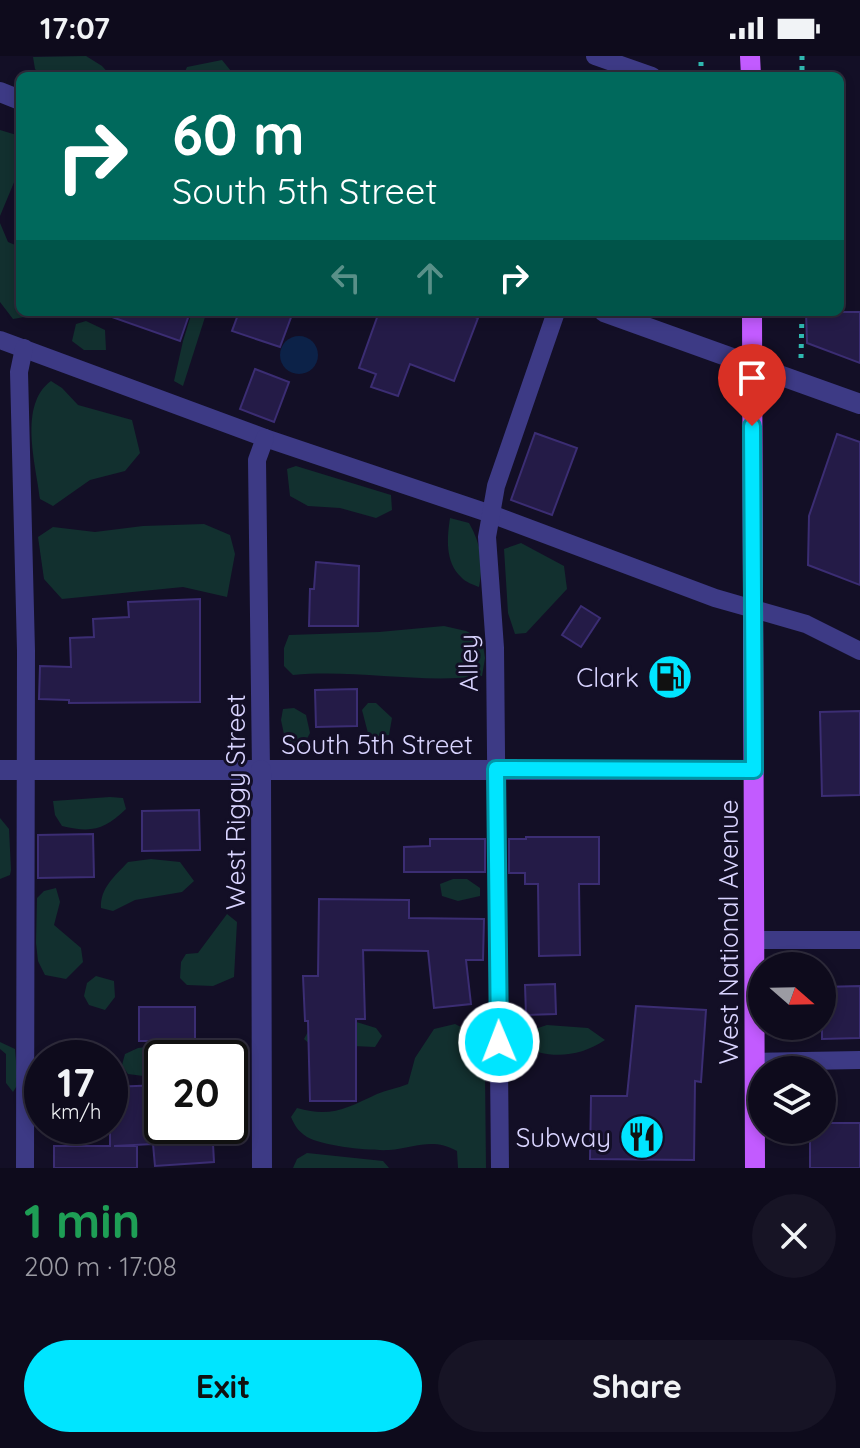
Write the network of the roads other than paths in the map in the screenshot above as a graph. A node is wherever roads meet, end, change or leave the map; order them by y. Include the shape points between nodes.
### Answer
1 (595, 56) edge
2 (641, 72) edge
3 (555, 316) edge
4 (615, 316) edge
5 (752, 316) edge
6 (0, 340) edge
7 (24, 348) junction
8 (752, 365) junction
9 (860, 404) edge
10 (265, 438) junction
11 (491, 514) junction
12 (753, 609) junction
13 (860, 651) edge
14 (496, 769) junction
15 (0, 770) edge
16 (261, 770) junction
17 (754, 770) junction
18 (25, 771) junction
19 (754, 940) junction
20 (860, 940) edge
21 (754, 1056) edge
22 (836, 1060) edge
23 (860, 1060) edge
24 (755, 1144) edge
25 (25, 1168) edge
26 (262, 1168) edge
27 (500, 1168) edge
28 (755, 1168) edge

1 - 2 lane
3 - 11 lane, Alley
4 - 8 street
5 - 8 main road, West National Avenue
6 - 7 lane
7 - 10 lane
7 - 18 lane via 19,372
8 - 9 street
8 - 12 main road, West National Avenue
10 - 11 lane
10 - 16 lane, West Riggy Street via 257,460
11 - 12 lane
11 - 14 lane, Alley via 487,537
12 - 13 lane via 806,624
12 - 17 main road, West National Avenue
14 - 16 street, South 5th Street
14 - 17 street, South 5th Street
14 - 27 lane, Alley
15 - 18 street, South 5th Street
16 - 18 street, South 5th Street
16 - 26 street, West Riggy Street
17 - 19 main road, West National Avenue
18 - 25 lane
19 - 20 lane
19 - 21 main road, West National Avenue
22 - 23 lane
24 - 28 main road, West National Avenue

